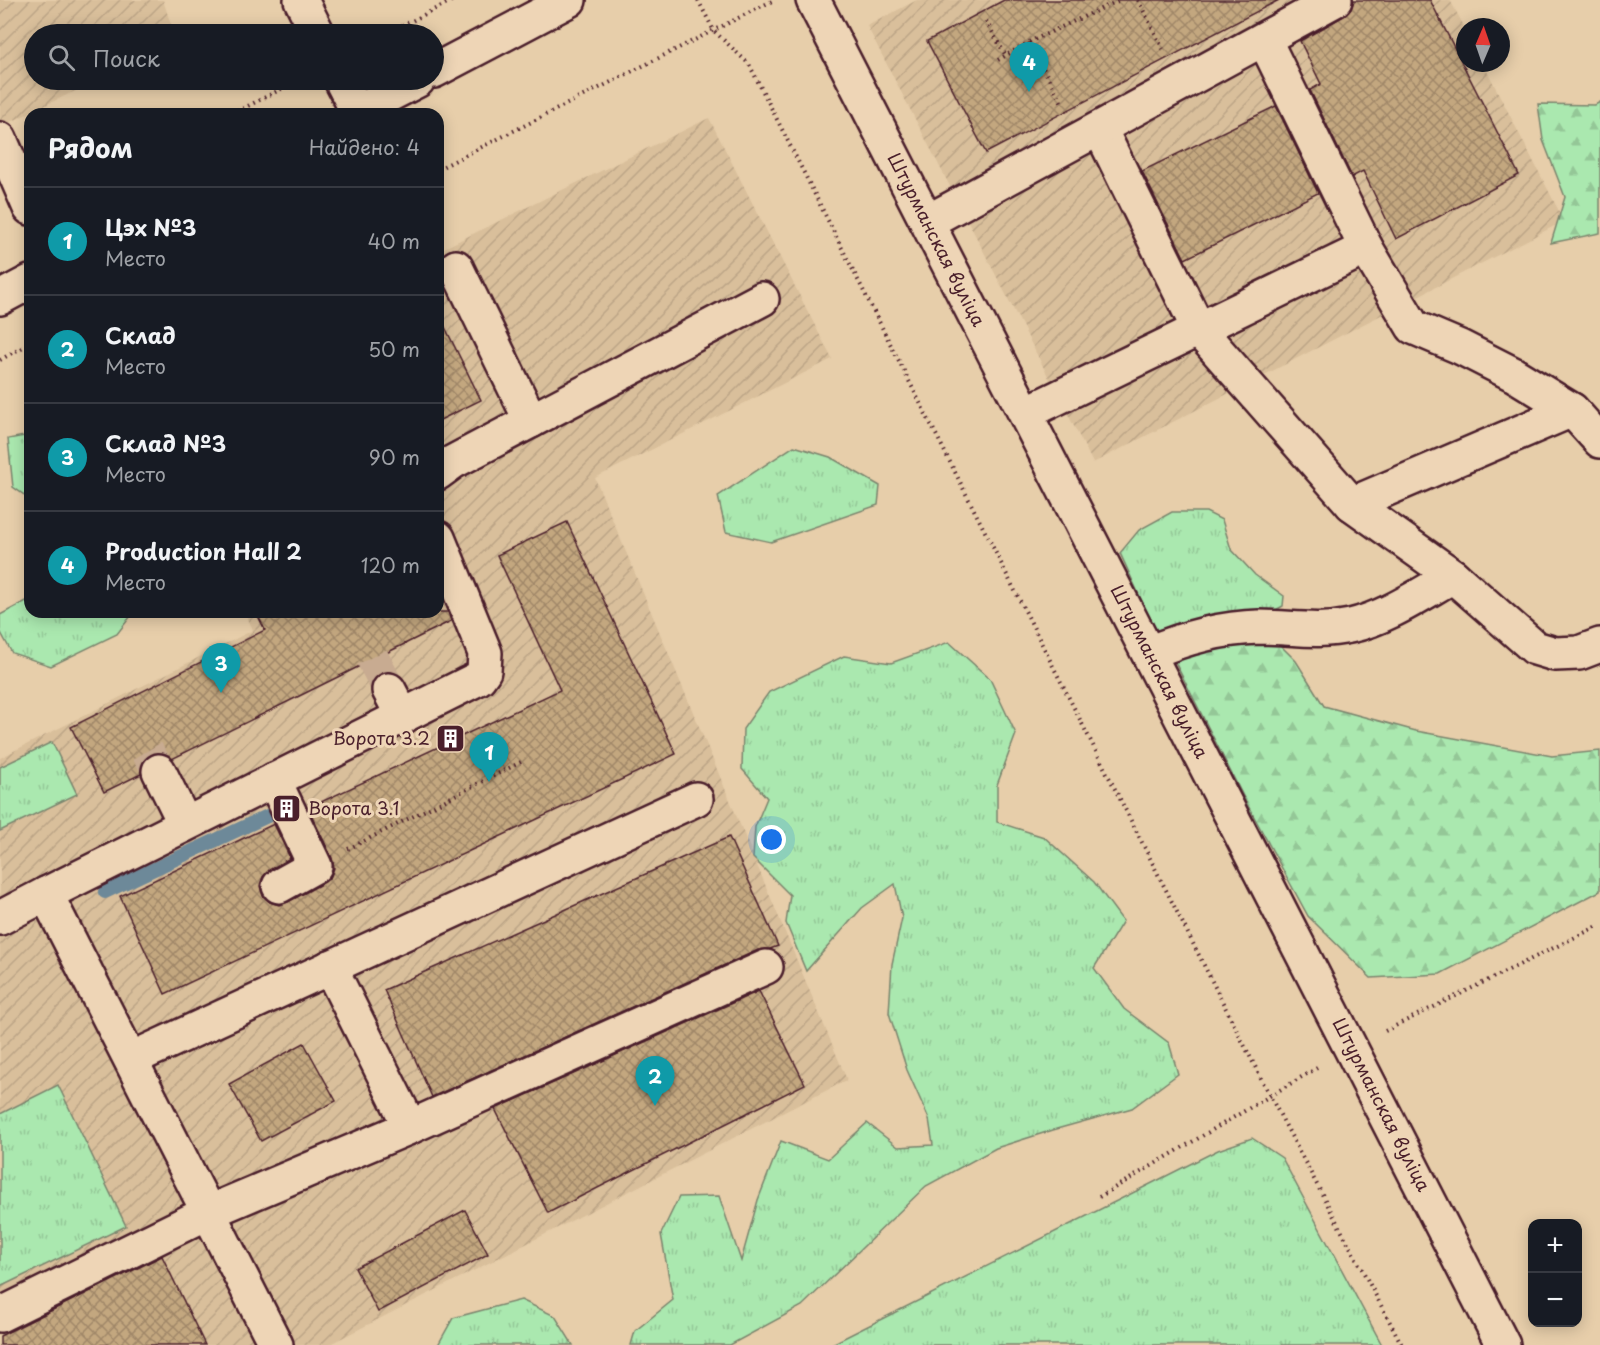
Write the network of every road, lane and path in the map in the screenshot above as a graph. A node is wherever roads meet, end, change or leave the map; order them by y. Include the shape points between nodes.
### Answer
1 (301, 0) edge
2 (453, 0) edge
3 (569, 0) edge
4 (698, 0) edge
5 (775, 0) edge
6 (813, 0) edge
7 (1119, 0) edge
8 (1138, 0) edge
9 (1335, 0) edge
10 (986, 21) dead end
11 (313, 24) edge
12 (406, 24) edge
13 (714, 31) junction
14 (1264, 39) junction
15 (1029, 42) junction
16 (1166, 55) dead end
17 (1006, 56) junction
18 (998, 60) dead end
19 (444, 66) edge
20 (279, 90) edge
21 (345, 90) edge
22 (399, 90) edge
23 (244, 108) edge
24 (353, 108) edge
25 (365, 108) edge
26 (1091, 133) junction
27 (0, 139) edge
28 (444, 166) edge
29 (24, 194) edge
30 (927, 222) junction
31 (1366, 249) junction
32 (456, 267) dead end
33 (24, 285) edge
34 (0, 298) edge
35 (762, 299) dead end
36 (1199, 330) junction
37 (24, 346) edge
38 (0, 360) edge
39 (1572, 410) junction
40 (1026, 413) junction
41 (531, 421) junction
42 (1600, 441) edge
43 (444, 469) edge
44 (1352, 504) junction
45 (444, 552) edge
46 (1453, 576) junction
47 (1600, 645) edge
48 (1149, 653) junction
49 (521, 762) dead end
50 (159, 771) tunnel mouth
51 (274, 780) junction
52 (696, 799) dead end
53 (185, 824) junction
54 (315, 866) junction
55 (279, 886) dead end
56 (46, 894) junction
57 (0, 918) edge
58 (1600, 925) edge
59 (330, 967) junction
60 (766, 967) dead end
61 (1352, 1047) junction
62 (131, 1059) junction
63 (1270, 1096) junction
64 (410, 1127) junction
65 (1099, 1197) dead end
66 (209, 1212) junction
67 (0, 1315) edge
68 (276, 1345) edge
69 (1402, 1345) edge
70 (1503, 1345) edge

1 - 11 street
2 - 12 path
3 - 19 street
4 - 13 path
5 - 13 path
6 - 30 street, Штурманская вуліца
7 - 15 path
8 - 16 path
9 - 14 street
10 - 17 path
13 - 28 path
13 - 63 path via 749,64
14 - 26 street
14 - 31 street
15 - 17 path
15 - 26 path
17 - 18 path
20 - 23 path
21 - 24 street
22 - 25 street
26 - 30 street
26 - 36 street
27 - 29 street
30 - 40 street, Штурманская вуліца
31 - 36 street
31 - 39 street via 1413,327 1513,374
32 - 41 street
33 - 34 street
35 - 41 street
36 - 40 street
36 - 44 street
37 - 38 path
39 - 42 street
39 - 44 street
40 - 48 street, Штурманская вуліца
41 - 43 street
44 - 46 street
45 - 51 street via 480,638 485,653 484,671 473,682 396,703
46 - 47 street via 1535,648 1555,654 1579,653
46 - 48 street via 1398,608 1351,626 1312,631 1260,627 1221,630 1182,639
48 - 61 street, Штурманская вуліца
49 - 54 path
50 - 53 street
51 - 53 street
51 - 54 street
52 - 59 street
53 - 56 street
54 - 55 street
56 - 57 street
56 - 62 street
58 - 61 path
59 - 62 street
59 - 64 street
60 - 64 street
61 - 63 path
61 - 70 street, Штурманская вуліца
62 - 66 street
63 - 65 path
63 - 69 path
64 - 66 street
66 - 67 street
66 - 68 street

